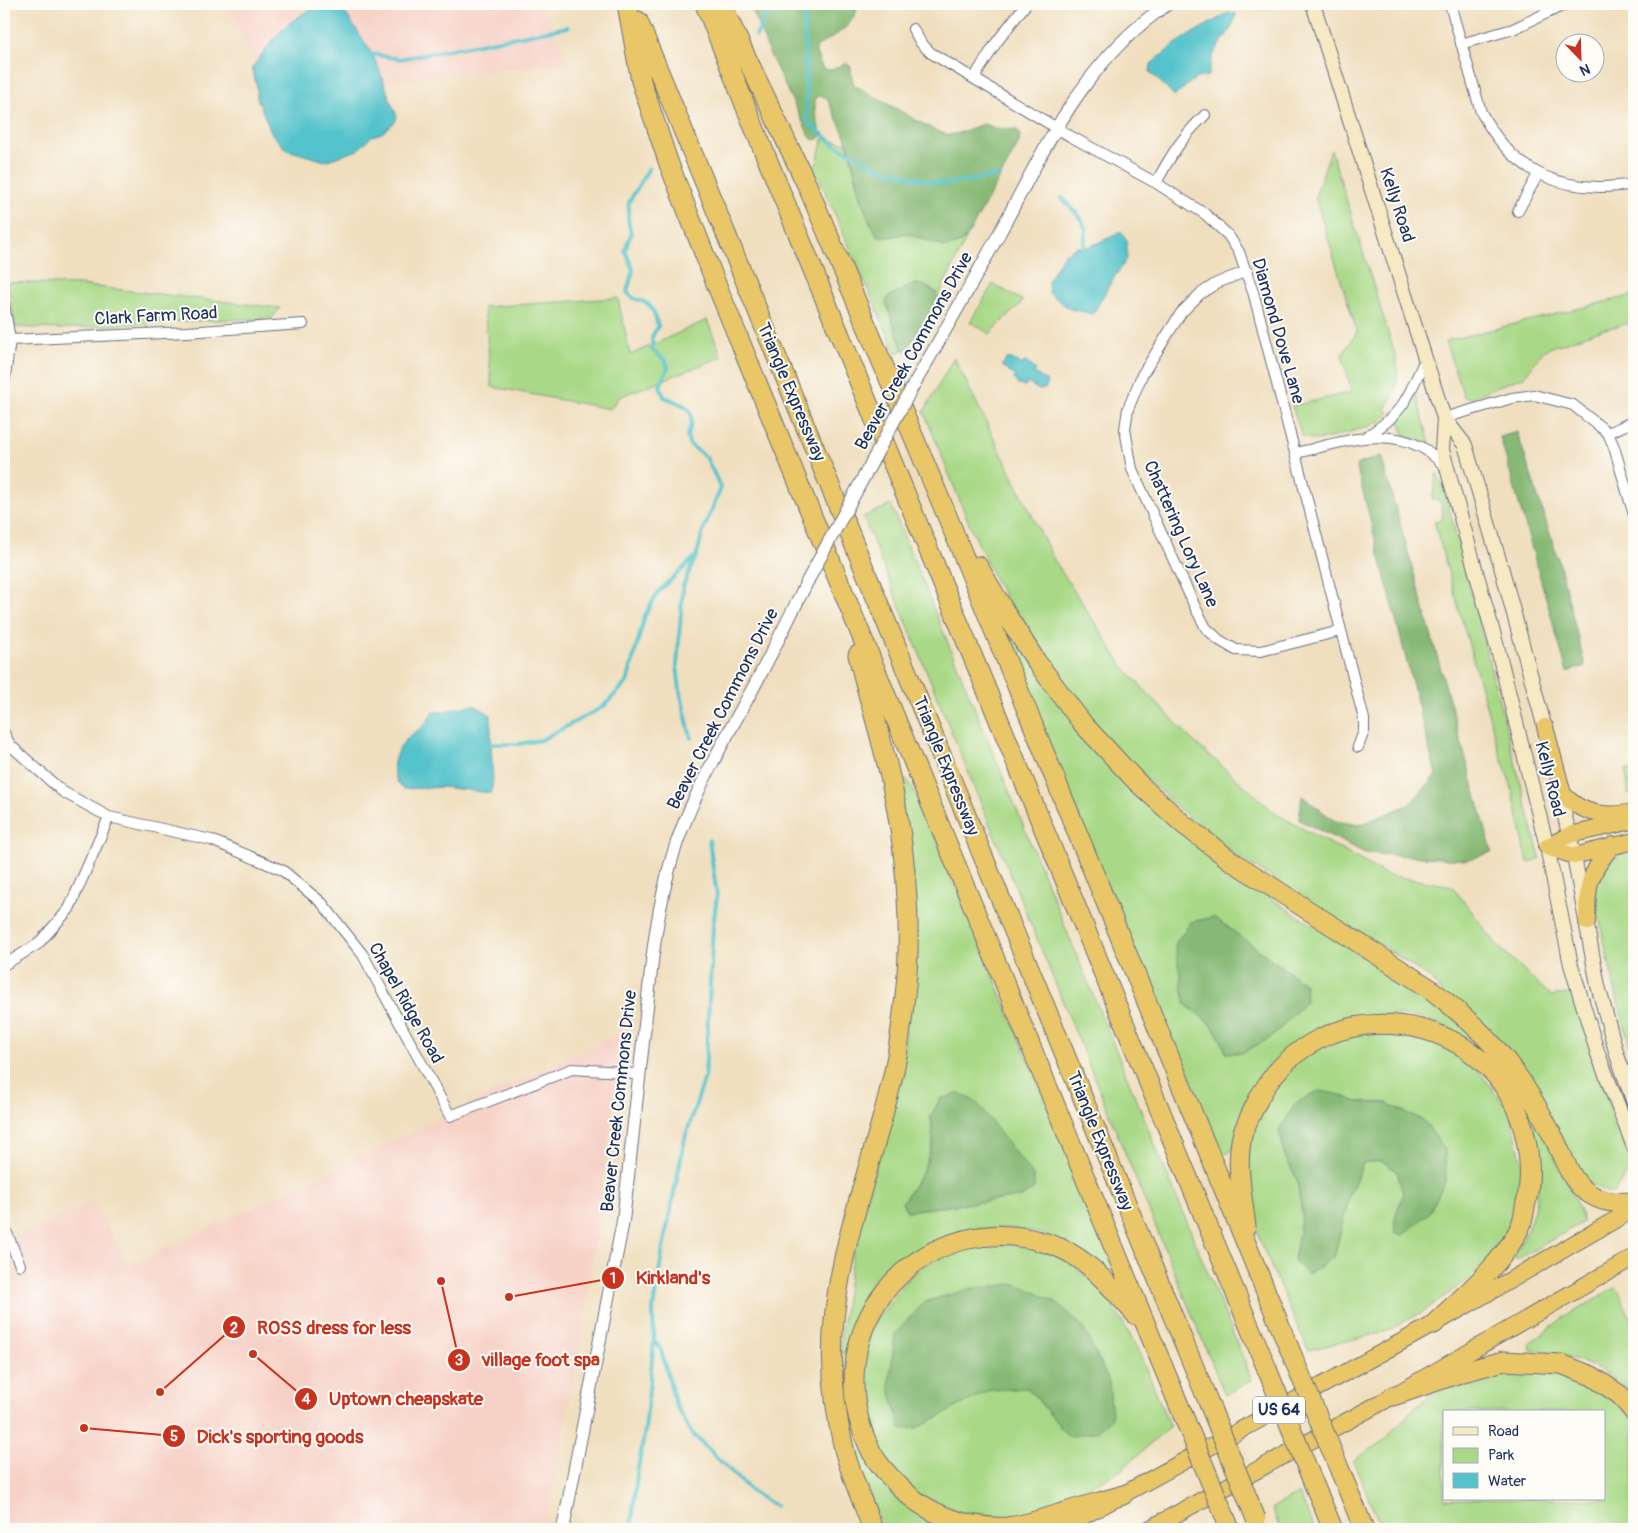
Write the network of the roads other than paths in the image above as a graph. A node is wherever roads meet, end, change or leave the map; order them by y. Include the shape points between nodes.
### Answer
1 (627, 4) edge
2 (630, 4) edge
3 (705, 4) edge
4 (721, 4) edge
5 (1026, 4) edge
6 (1168, 4) edge
7 (1313, 4) edge
8 (1450, 4) edge
9 (1566, 4) edge
10 (913, 29) dead end
11 (1461, 44) junction
12 (974, 78) junction
13 (1205, 115) dead end
14 (1056, 128) junction
15 (1538, 174) junction
16 (1156, 184) junction
17 (1634, 184) edge
18 (1518, 211) dead end
19 (1247, 271) junction
20 (4, 304) edge
21 (303, 324) dead end
22 (10, 340) junction
23 (1426, 358) junction
24 (4, 384) edge
25 (1444, 418) junction
26 (1634, 421) edge
27 (1608, 433) junction
28 (1366, 436) junction
29 (1296, 453) junction
30 (1448, 470) junction
31 (946, 511) junction
32 (1634, 515) edge
33 (846, 603) junction
34 (1340, 631) junction
35 (1545, 728) junction
36 (4, 733) edge
37 (1358, 747) dead end
38 (1634, 812) edge
39 (109, 817) junction
40 (1634, 820) edge
41 (1569, 835) junction
42 (1634, 841) edge
43 (1613, 845) junction
44 (1548, 847) junction
45 (1574, 856) junction
46 (1587, 922) junction
47 (4, 965) edge
48 (640, 1076) junction
49 (1634, 1103) edge
50 (1634, 1147) edge
51 (1634, 1202) edge
52 (1634, 1209) edge
53 (4, 1226) edge
54 (1251, 1255) junction
55 (1634, 1258) edge
56 (20, 1265) dead end
57 (1434, 1324) junction
58 (1146, 1325) junction
59 (1393, 1396) junction
60 (1634, 1412) edge
61 (1123, 1495) junction
62 (1258, 1524) edge
63 (563, 1529) edge
64 (873, 1529) edge
65 (1060, 1529) edge
66 (1149, 1529) edge
67 (1230, 1529) edge
68 (1333, 1529) edge
69 (1364, 1529) edge

1 - 33 highway via 641,81 669,164
2 - 62 highway, Triangle Expressway, bridge
3 - 68 highway, bridge
4 - 31 highway via 807,186
5 - 12 street
6 - 14 street, Beaver Creek Commons Drive via 1128,36 1098,67
7 - 23 main road, Kelly Road
8 - 11 street
9 - 11 street via 1520,26
10 - 12 street, Diamond Dove Lane via 931,53
11 - 15 street via 1475,96 1488,125 1512,154
12 - 14 street, Diamond Dove Lane
13 - 16 street via 1173,152
14 - 16 street, Diamond Dove Lane
14 - 48 street, Beaver Creek Commons Drive, bridge via 970,288 912,386 705,776 677,842 666,878 658,916
15 - 17 street via 1592,188
15 - 18 street
16 - 19 street, Diamond Dove Lane via 1217,224 1239,252
19 - 29 street, Diamond Dove Lane
19 - 34 street, Chattering Lory Lane via 1200,294 1181,313 1142,375 1128,409 1125,429 1132,469 1196,609 1206,628 1218,640 1236,650 1261,651
20 - 22 street
21 - 22 street, Clark Farm Road
22 - 24 street
23 - 25 main road, Kelly Road
23 - 28 street via 1403,406 1389,422
25 - 27 street via 1512,398 1534,395 1573,405
25 - 30 main road, Kelly Road via 1442,450
25 - 35 main road, Kelly Road via 1464,445
26 - 27 street
27 - 32 street
28 - 29 street
28 - 30 street via 1411,442 1432,454
29 - 34 street, Diamond Dove Lane
30 - 44 main road, Kelly Road
31 - 51 highway via 1036,661 1083,724 1137,782 1183,824 1230,860 1429,988 1460,1012 1503,1055 1533,1099 1568,1169 1582,1188 1599,1200
31 - 54 highway
33 - 58 highway
33 - 64 highway via 892,783 905,874 907,925 906,984 894,1071 843,1261 834,1320 833,1372 844,1449
34 - 37 street, Diamond Dove Lane via 1364,719 1364,731
35 - 38 highway via 1563,794 1569,801 1602,815
35 - 41 main road, Kelly Road
36 - 39 street, Chapel Ridge Road via 10,745 63,792
39 - 47 street via 69,909 38,944
39 - 48 street, Chapel Ridge Road via 211,840 282,870 322,903 363,955 450,1116 572,1069
40 - 41 highway
41 - 44 highway
41 - 45 main road, Kelly Road
42 - 43 highway
43 - 45 highway
43 - 46 highway via 1601,859 1588,884
44 - 45 highway
44 - 50 main road, Kelly Road via 1571,965 1587,1021
45 - 46 main road, Kelly Road
46 - 49 main road, Kelly Road via 1598,986
48 - 63 street, Beaver Creek Commons Drive via 623,1221
52 - 57 highway, US 64
53 - 56 street
54 - 57 highway via 1242,1197 1240,1152 1244,1131 1262,1090 1301,1050 1326,1036 1358,1026 1397,1024 1431,1030 1459,1044 1486,1065 1507,1090 1522,1119 1530,1158 1530,1186 1521,1225 1506,1250 1482,1278
54 - 69 highway, bridge
55 - 59 highway, US 64
57 - 61 highway, US 64
58 - 61 highway via 1082,1260 1061,1248 1031,1238 981,1236 936,1249 910,1265 890,1285 873,1306 854,1364 854,1399 872,1454 908,1496 939,1515 971,1525 1007,1527
58 - 67 highway, bridge
59 - 60 highway via 1504,1361 1561,1364 1592,1376 1620,1395
59 - 66 highway, US 64
61 - 65 highway, US 64

